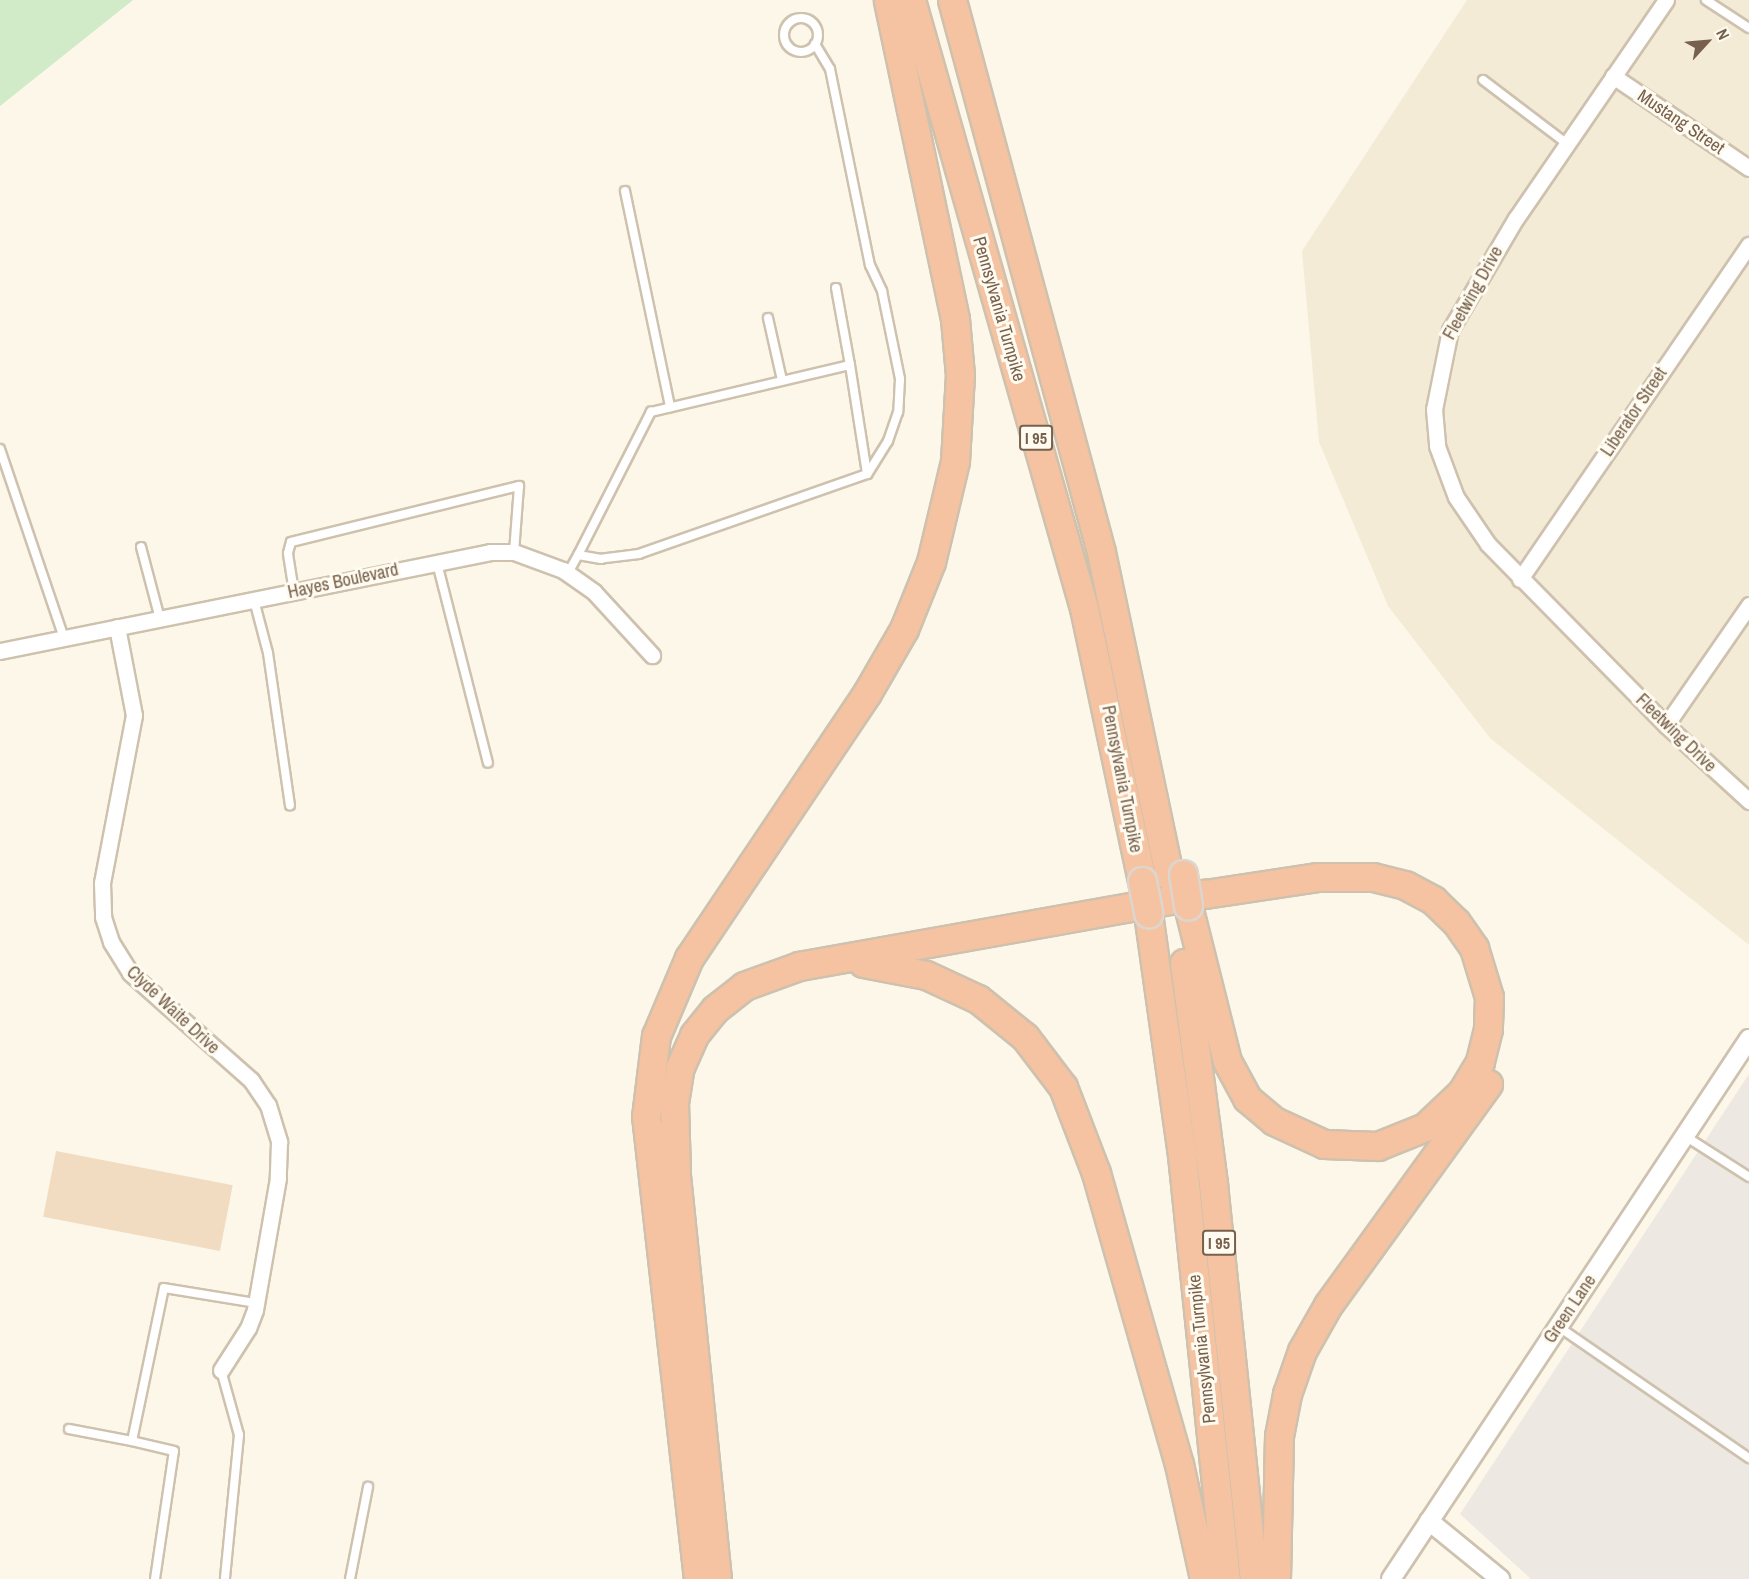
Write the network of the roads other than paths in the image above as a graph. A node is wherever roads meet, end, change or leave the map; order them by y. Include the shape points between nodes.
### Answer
1 (888, 0) edge
2 (911, 0) edge
3 (952, 0) edge
4 (1666, 0) edge
5 (1706, 0) edge
6 (1749, 28) edge
7 (815, 44) junction
8 (1613, 76) junction
9 (1483, 80) dead end
10 (1566, 143) junction
11 (1749, 168) edge
12 (625, 191) dead end
13 (1749, 244) edge
14 (836, 288) dead end
15 (768, 318) dead end
16 (850, 365) junction
17 (782, 380) junction
18 (670, 407) junction
19 (0, 449) edge
20 (867, 474) junction
21 (141, 547) dead end
22 (514, 552) junction
23 (578, 555) junction
24 (436, 561) junction
25 (568, 573) junction
26 (1520, 579) junction
27 (294, 592) junction
28 (254, 600) junction
29 (1749, 605) edge
30 (160, 619) junction
31 (117, 627) junction
32 (64, 638) junction
33 (0, 651) edge
34 (652, 655) dead end
35 (1666, 725) junction
36 (488, 763) dead end
37 (1749, 801) edge
38 (290, 805) dead end
39 (1182, 907) junction
40 (829, 961) junction
41 (1749, 1039) edge
42 (1685, 1136) junction
43 (1749, 1177) edge
44 (657, 1200) junction
45 (256, 1303) junction
46 (1558, 1327) junction
47 (221, 1370) joint
48 (69, 1429) dead end
49 (132, 1441) junction
50 (1749, 1458) edge
51 (368, 1487) dead end
52 (1429, 1521) junction
53 (155, 1579) edge
54 (225, 1579) edge
55 (350, 1579) edge
56 (698, 1579) edge
57 (717, 1579) edge
58 (1204, 1579) edge
59 (1226, 1579) edge
60 (1254, 1579) edge
61 (1276, 1579) edge
62 (1391, 1579) edge
63 (1500, 1579) edge

1 - 44 highway via 955,319 960,403 951,487 929,570 892,650 707,928 671,993 656,1036 646,1091 645,1117
2 - 59 highway, Pennsylvania Turnpike / I 95, bridge via 1084,608 1142,881 1182,1155
3 - 39 highway, Pennsylvania Turnpike / I 95 via 1053,371 1126,660
4 - 8 street, Fleetwing Drive
5 - 6 lane
7 - 7 lane via 818,34 809,20 798,19 784,33 790,48 801,52
7 - 20 lane via 830,69 870,265 882,291 900,379 898,412 888,441
8 - 10 street, Fleetwing Drive
8 - 11 street, Mustang Street
9 - 10 lane
10 - 26 street, Fleetwing Drive via 1450,330 1437,376 1437,446 1456,497 1470,521
12 - 18 lane
13 - 26 street, Liberator Street
14 - 16 lane
15 - 17 lane
16 - 17 lane
16 - 20 lane
17 - 18 lane
18 - 23 lane via 651,412
19 - 32 lane
20 - 23 lane via 639,555 602,559
21 - 30 lane
22 - 24 street, Hayes Boulevard
22 - 25 street, Hayes Boulevard via 549,562
22 - 27 lane via 519,486 291,542 288,553
23 - 25 lane
24 - 27 street, Hayes Boulevard
24 - 36 lane
25 - 34 street, Hayes Boulevard via 594,592
26 - 35 street, Fleetwing Drive
27 - 28 street, Hayes Boulevard
28 - 30 street, Hayes Boulevard
28 - 38 lane via 268,653
29 - 35 street
30 - 31 street, Hayes Boulevard
31 - 32 street, Hayes Boulevard
31 - 45 street, Clyde Waite Drive via 134,715 102,883 103,917 111,942 130,973 251,1080 274,1121 280,1161
32 - 33 street, Hayes Boulevard
35 - 37 street, Fleetwing Drive
39 - 40 highway via 1227,1061 1247,1098 1274,1121 1324,1144 1378,1146 1425,1127 1462,1092 1479,1062 1488,1029 1489,996 1480,964 1466,934 1445,910 1419,891 1390,880 1340,876 1265,884
39 - 60 highway, Pennsylvania Turnpike / I 95
40 - 57 highway via 761,978 729,996 694,1035 676,1086 676,1174
40 - 58 highway via 906,969 960,989 995,1010 1026,1037 1063,1087 1096,1173 1179,1464
41 - 42 street, Green Lane
42 - 43 lane
42 - 46 street, Green Lane
44 - 56 highway
44 - 61 highway via 657,1099 665,1057 691,1009 716,985 745,966 818,945 1302,864 1381,862 1429,879 1459,900 1490,943 1504,992 1504,1041 1494,1072 1477,1102 1347,1278 1302,1351 1287,1394 1279,1436
45 - 47 street, Clyde Waite Drive via 248,1328
45 - 49 lane via 164,1287
46 - 50 lane
46 - 52 street, Green Lane
47 - 54 lane via 239,1435
48 - 49 lane
49 - 53 lane via 174,1451
51 - 55 lane
52 - 62 street, Green Lane
52 - 63 street

